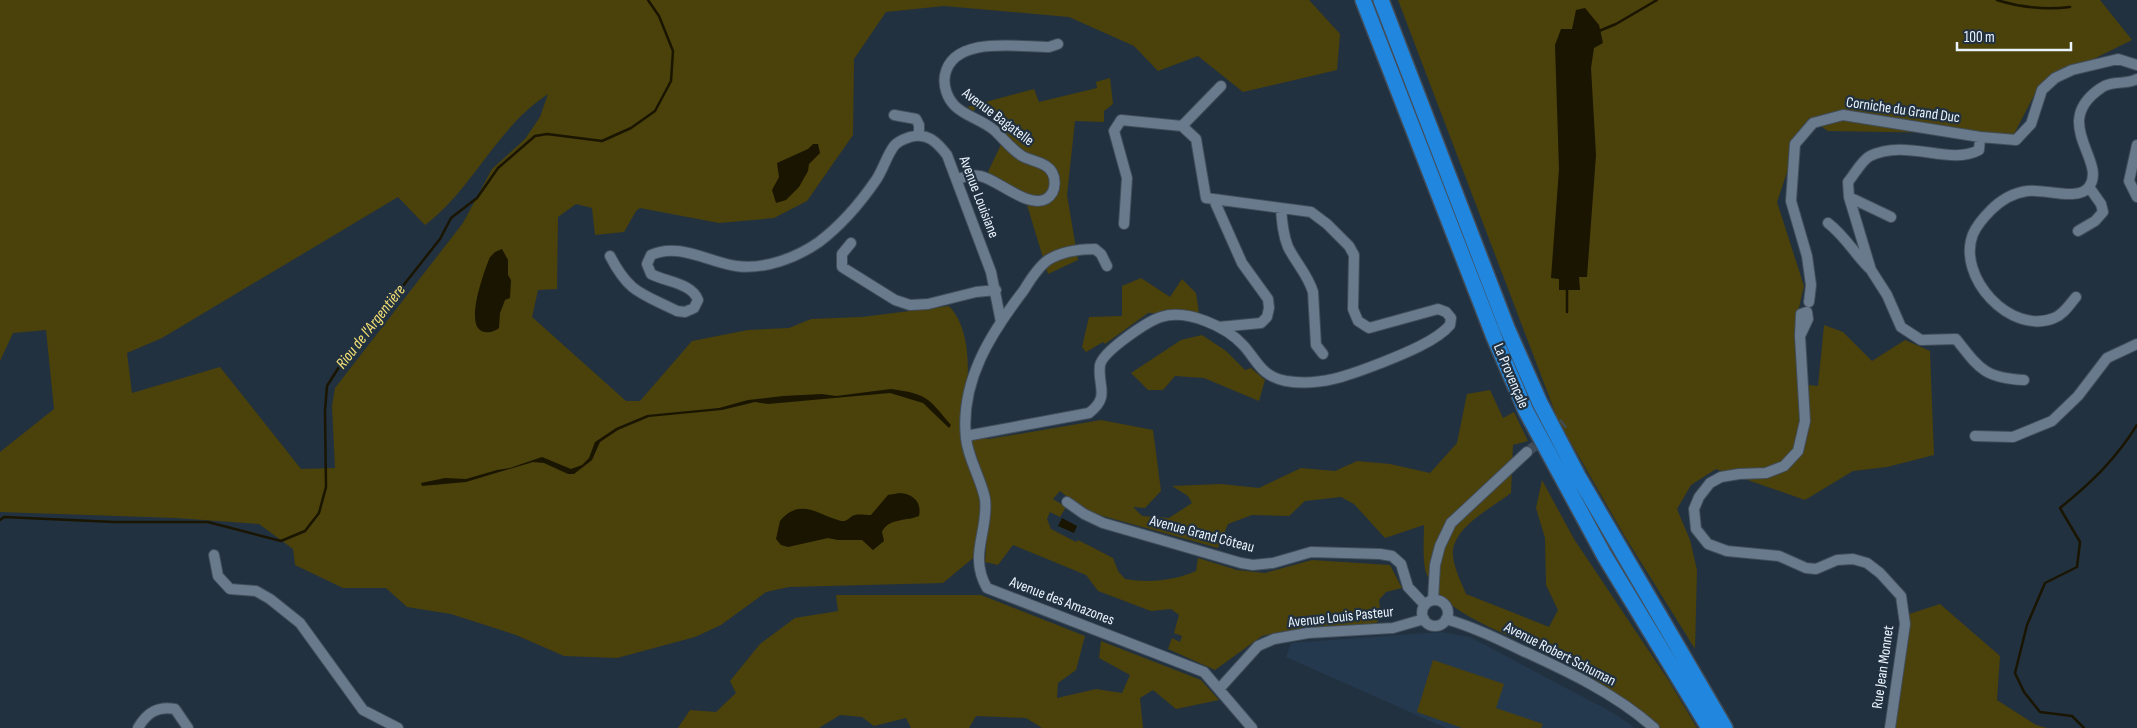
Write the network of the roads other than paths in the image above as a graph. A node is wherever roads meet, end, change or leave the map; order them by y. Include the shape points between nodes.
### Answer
1 (1363, 0) edge
2 (1382, 0) edge
3 (1058, 44) dead end
4 (2137, 54) edge
5 (2132, 63) edge
6 (2137, 79) edge
7 (1221, 86) dead end
8 (894, 115) dead end
9 (1182, 126) junction
10 (919, 134) junction
11 (1980, 137) junction
12 (2137, 145) edge
13 (957, 179) junction
14 (2089, 187) junction
15 (1849, 197) junction
16 (2137, 197) edge
17 (1214, 200) junction
18 (1282, 209) junction
19 (1891, 217) dead end
20 (1828, 223) dead end
21 (1124, 224) dead end
22 (2078, 231) dead end
23 (851, 243) dead end
24 (610, 256) dead end
25 (1107, 266) dead end
26 (1871, 270) junction
27 (996, 290) junction
28 (2076, 297) dead end
29 (1808, 306) joint
30 (1001, 322) junction
31 (1218, 327) junction
32 (2137, 344) edge
33 (1322, 354) dead end
34 (2024, 380) dead end
35 (966, 436) junction
36 (1976, 436) dead end
37 (1527, 452) tunnel mouth
38 (1067, 502) dead end
39 (214, 555) dead end
40 (1429, 602) junction
41 (1424, 619) junction
42 (1446, 619) junction
43 (1220, 688) junction
44 (138, 728) edge
45 (188, 728) edge
46 (398, 728) edge
47 (1252, 728) edge
48 (1654, 728) edge
49 (1709, 728) edge
50 (1725, 728) edge
51 (1890, 728) edge

1 - 49 highway, La Provençale via 1490,328 1526,411 1604,555
2 - 50 highway, La Provençale via 1506,328 1540,403 1587,493
3 - 13 street, Avenue Bagatelle via 1049,47 968,48 949,62 943,82 956,108 993,129 1024,157 1047,166 1054,176 1052,192 1046,199 1037,201 978,175
4 - 5 street
5 - 11 street, Corniche du Grand Duc via 2118,59 2072,70 2055,78 2042,90 2031,124 2016,140
6 - 14 street via 2103,86 2081,110 2080,136 2092,172
7 - 9 street
8 - 10 street via 916,119 920,125
9 - 17 street via 1196,140 1206,198
9 - 21 street via 1121,120 1114,131 1127,178
10 - 13 street, Avenue Louisiane via 938,144 947,155
10 - 24 street via 895,144 877,179 851,211 819,242 779,262 752,267 735,266 684,252 661,250 651,255 648,264 651,274 695,293 698,300 694,308 685,312 632,288 621,278
11 - 15 street via 1979,150 1967,156 1902,148 1869,156 1848,182
11 - 29 street, Corniche du Grand Duc via 1843,115 1813,123 1795,144 1791,201 1807,256 1811,285
12 - 16 street via 2129,181
13 - 27 street, Avenue Louisiane
14 - 22 street via 2103,212 2095,222
14 - 28 street via 2082,193 2041,190 2015,194 1999,202 1982,219 1970,246 1970,258 1979,285 2004,311 2031,320 2053,318 2064,312
15 - 19 street
15 - 26 street
17 - 18 street
17 - 31 street via 1242,263 1268,298 1269,308 1261,323
18 - 31 street via 1312,212 1350,246 1354,255 1353,310 1358,321 1369,328 1432,310 1446,312 1450,325 1438,336 1393,358 1347,376 1316,383 1284,381 1262,371 1243,345
18 - 33 street via 1288,248 1311,284 1316,345
20 - 26 street via 1842,234 1855,255
23 - 27 street via 842,254 842,267 895,300 910,305
25 - 30 street, Avenue des Amazones via 1095,249 1067,252 1047,260
26 - 34 street via 1901,327 1921,340 1956,339 1978,368 2003,379
27 - 30 street, Avenue Louisiane
29 - 51 street, Rue Jean Monnet via 1808,319 1800,336 1805,421 1798,451 1784,466 1766,473 1739,474 1710,483 1694,509 1696,529 1708,544 1727,551 1778,556 1811,569 1837,560 1853,559 1867,563 1880,573 1901,596 1905,624
30 - 35 street, Avenue des Amazones via 978,362 968,390
31 - 35 street via 1195,316 1161,317 1104,356 1100,364 1103,389 1098,405 1089,412
32 - 36 street via 2107,358 2078,396 2052,420 2013,437
35 - 43 street, Avenue des Amazones via 985,501 978,566 987,588 1204,672
37 - 40 street via 1451,524 1440,546
38 - 40 street, Avenue Grand Côteau via 1103,523 1241,563 1273,563 1311,552 1392,556 1401,564 1408,587
39 - 46 street via 218,576 230,589 256,591 270,599 300,624 363,710
40 - 41 street via 1422,612
40 - 42 street via 1445,606
41 - 42 street via 1437,626
41 - 43 street, Avenue Louis Pasteur via 1393,628 1308,633 1274,639 1258,646
42 - 48 street, Avenue Robert Schuman via 1476,628 1562,669 1613,698
43 - 47 street, Avenue des Amazones
44 - 45 street via 149,714 161,707 175,709

